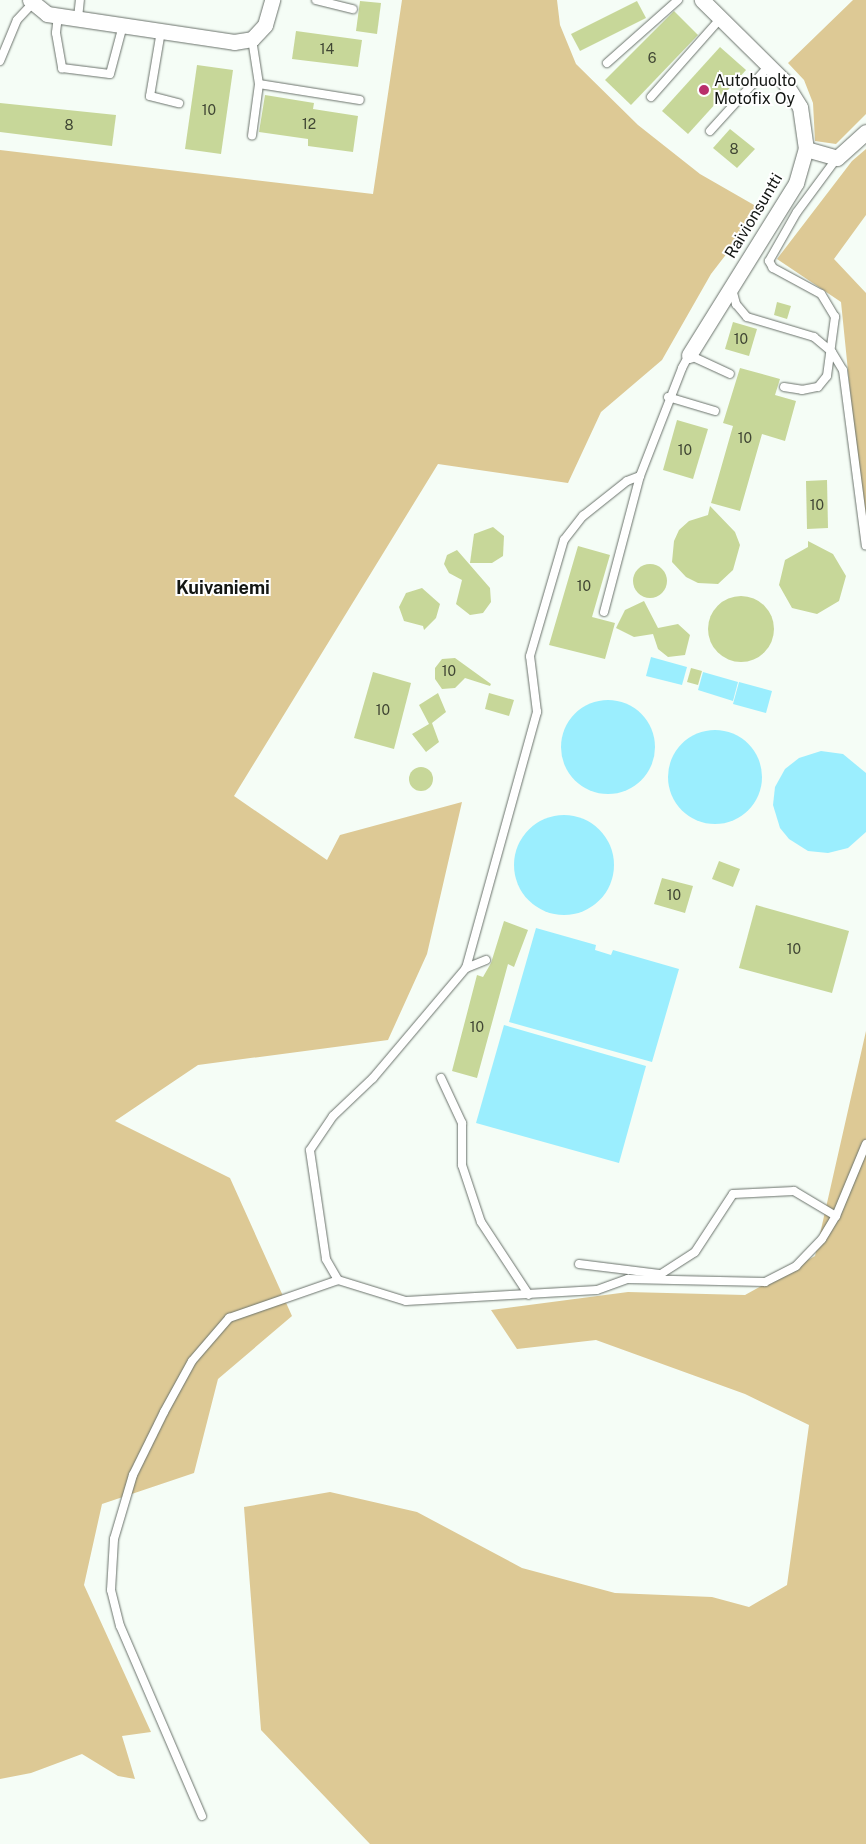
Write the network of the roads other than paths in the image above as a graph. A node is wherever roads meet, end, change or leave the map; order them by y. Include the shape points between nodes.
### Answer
1 (80, 0) edge
2 (272, 0) edge
3 (316, 0) edge
4 (678, 0) edge
5 (702, 0) edge
6 (31, 2) edge
7 (353, 8) dead end
8 (58, 16) junction
9 (78, 18) junction
10 (720, 19) junction
11 (123, 25) junction
12 (161, 31) junction
13 (252, 39) junction
14 (0, 61) edge
15 (607, 63) dead end
16 (769, 66) junction
17 (259, 84) junction
18 (651, 97) dead end
19 (360, 100) dead end
20 (179, 103) dead end
21 (710, 131) dead end
22 (866, 132) edge
23 (252, 136) dead end
24 (806, 149) junction
25 (837, 158) junction
26 (732, 287) junction
27 (832, 352) junction
28 (689, 355) junction
29 (730, 374) dead end
30 (784, 387) dead end
31 (668, 397) junction
32 (715, 411) dead end
33 (640, 476) junction
34 (866, 546) edge
35 (604, 612) dead end
36 (486, 960) dead end
37 (466, 968) junction
38 (441, 1078) dead end
39 (866, 1144) edge
40 (836, 1216) junction
41 (579, 1264) dead end
42 (338, 1280) junction
43 (528, 1295) junction
44 (202, 1816) dead end

1 - 9 lane
2 - 13 street via 265,26
3 - 7 lane
4 - 15 lane
5 - 10 street, Raivionsuntti
6 - 8 street via 47,14
6 - 14 lane via 17,20
8 - 9 street
8 - 11 lane via 56,33 62,68 110,74
9 - 11 street
10 - 16 street, Raivionsuntti
10 - 18 lane
11 - 12 street
12 - 13 street via 234,42
12 - 20 lane via 150,96
13 - 17 lane
16 - 21 lane
16 - 24 street, Raivionsuntti via 800,107
17 - 19 lane
17 - 23 lane
22 - 25 street
24 - 25 street
24 - 26 street, Raivionsuntti via 796,183
25 - 27 lane via 797,212 769,261 773,268 821,294 829,304 835,317
26 - 27 lane via 736,304 747,317 814,337
26 - 28 street, Raivionsuntti
27 - 30 lane via 827,376 818,387 802,390
27 - 34 lane via 843,370
28 - 29 lane
28 - 31 lane
31 - 32 lane
31 - 33 lane
33 - 35 lane
33 - 37 lane via 627,481 583,516 564,540 530,656 537,712
36 - 37 lane
37 - 42 lane via 373,1078 333,1116 310,1150 326,1259
38 - 43 lane via 462,1123 462,1165 481,1222
39 - 40 lane
40 - 41 lane via 794,1191 733,1194 694,1252 661,1274
40 - 43 lane via 822,1239 796,1266 765,1282 628,1279 598,1290
42 - 43 lane via 406,1301
42 - 44 lane via 229,1318 192,1360 133,1475 114,1539 111,1590 120,1626

